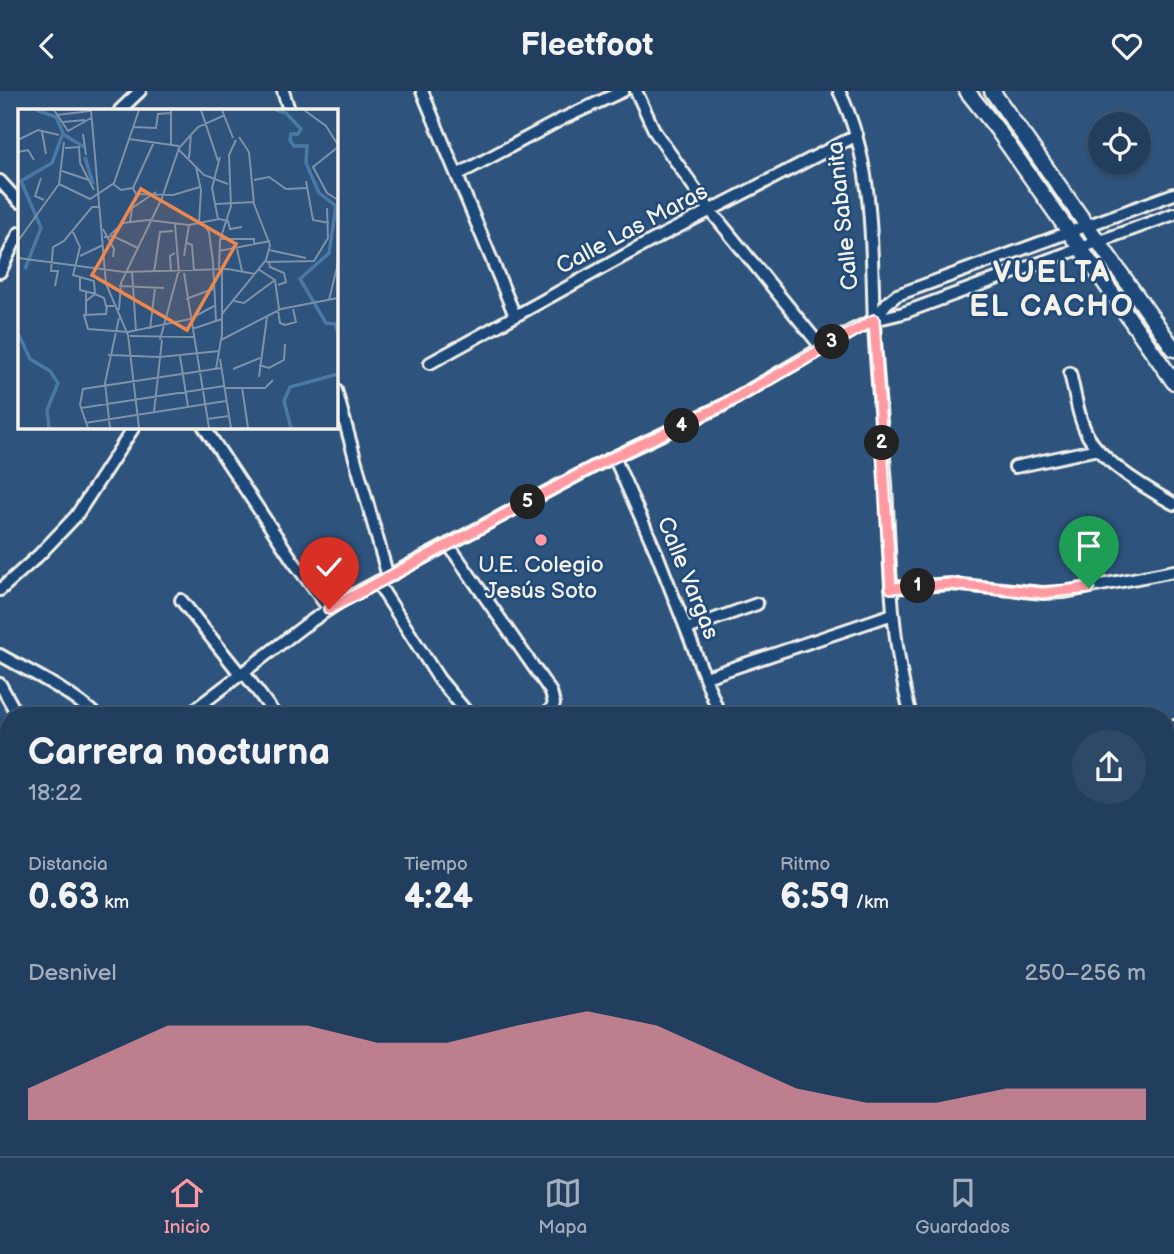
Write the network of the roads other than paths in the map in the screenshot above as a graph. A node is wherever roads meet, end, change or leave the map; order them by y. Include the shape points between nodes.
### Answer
1 (140, 91) edge
2 (283, 91) edge
3 (422, 91) edge
4 (622, 91) edge
5 (636, 91) edge
6 (839, 91) edge
7 (967, 91) edge
8 (992, 91) edge
9 (121, 109) edge
10 (289, 109) edge
11 (857, 135) junction
12 (457, 175) junction
13 (0, 181) edge
14 (1174, 194) edge
15 (18, 201) edge
16 (710, 210) junction
17 (1174, 214) edge
18 (1088, 226) junction
19 (1069, 232) junction
20 (18, 235) edge
21 (1099, 241) junction
22 (1080, 248) junction
23 (0, 272) edge
24 (515, 316) junction
25 (874, 320) junction
26 (822, 348) junction
27 (1174, 349) edge
28 (430, 363) dead end
29 (1070, 373) dead end
30 (1174, 382) edge
31 (338, 397) edge
32 (133, 429) edge
33 (205, 429) edge
34 (1098, 449) junction
35 (614, 457) junction
36 (1015, 467) dead end
37 (1174, 504) edge
38 (448, 544) junction
39 (1174, 571) edge
40 (387, 576) junction
41 (377, 582) junction
42 (891, 588) junction
43 (0, 590) edge
44 (181, 600) dead end
45 (757, 604) dead end
46 (329, 609) junction
47 (893, 614) junction
48 (687, 629) junction
49 (0, 655) edge
50 (243, 674) junction
51 (706, 677) junction
52 (0, 684) edge
53 (13, 707) edge
54 (86, 707) edge
55 (198, 707) edge
56 (269, 707) edge
57 (463, 707) edge
58 (552, 707) edge
59 (717, 707) edge
60 (909, 707) edge

1 - 9 street
2 - 10 street
3 - 12 street
4 - 12 street
5 - 16 street via 655,132
6 - 11 street, Calle Sabanita
7 - 19 main road
8 - 18 main road
11 - 16 street, Calle Las Maras
11 - 25 street, Calle Sabanita via 871,229
12 - 24 street
13 - 15 street
14 - 18 street
16 - 24 street, Calle Las Maras
16 - 26 street
17 - 21 street
18 - 19 street
18 - 21 main road
19 - 22 main road
19 - 25 street via 897,295
20 - 23 street
21 - 22 street
21 - 27 main road
22 - 25 street
22 - 30 main road
24 - 28 street, Calle Las Maras
25 - 26 street
25 - 42 street, Calle Sabanita
26 - 35 street via 722,406
29 - 34 street via 1086,432
31 - 40 street
32 - 43 street via 76,516
33 - 46 street
34 - 36 street
34 - 37 street via 1144,487
35 - 38 street
35 - 48 street, Calle Vargas
38 - 40 street
38 - 58 street via 547,684
39 - 42 street via 1043,593 951,584
40 - 41 street
41 - 46 street
41 - 57 street
42 - 47 street, Calle Sabanita
44 - 50 street
45 - 48 street
46 - 50 street
47 - 51 street
47 - 60 street, Calle Sabanita
48 - 51 street, Calle Vargas
49 - 54 street
50 - 55 street
50 - 56 street
51 - 59 street, Calle Vargas
52 - 53 street

